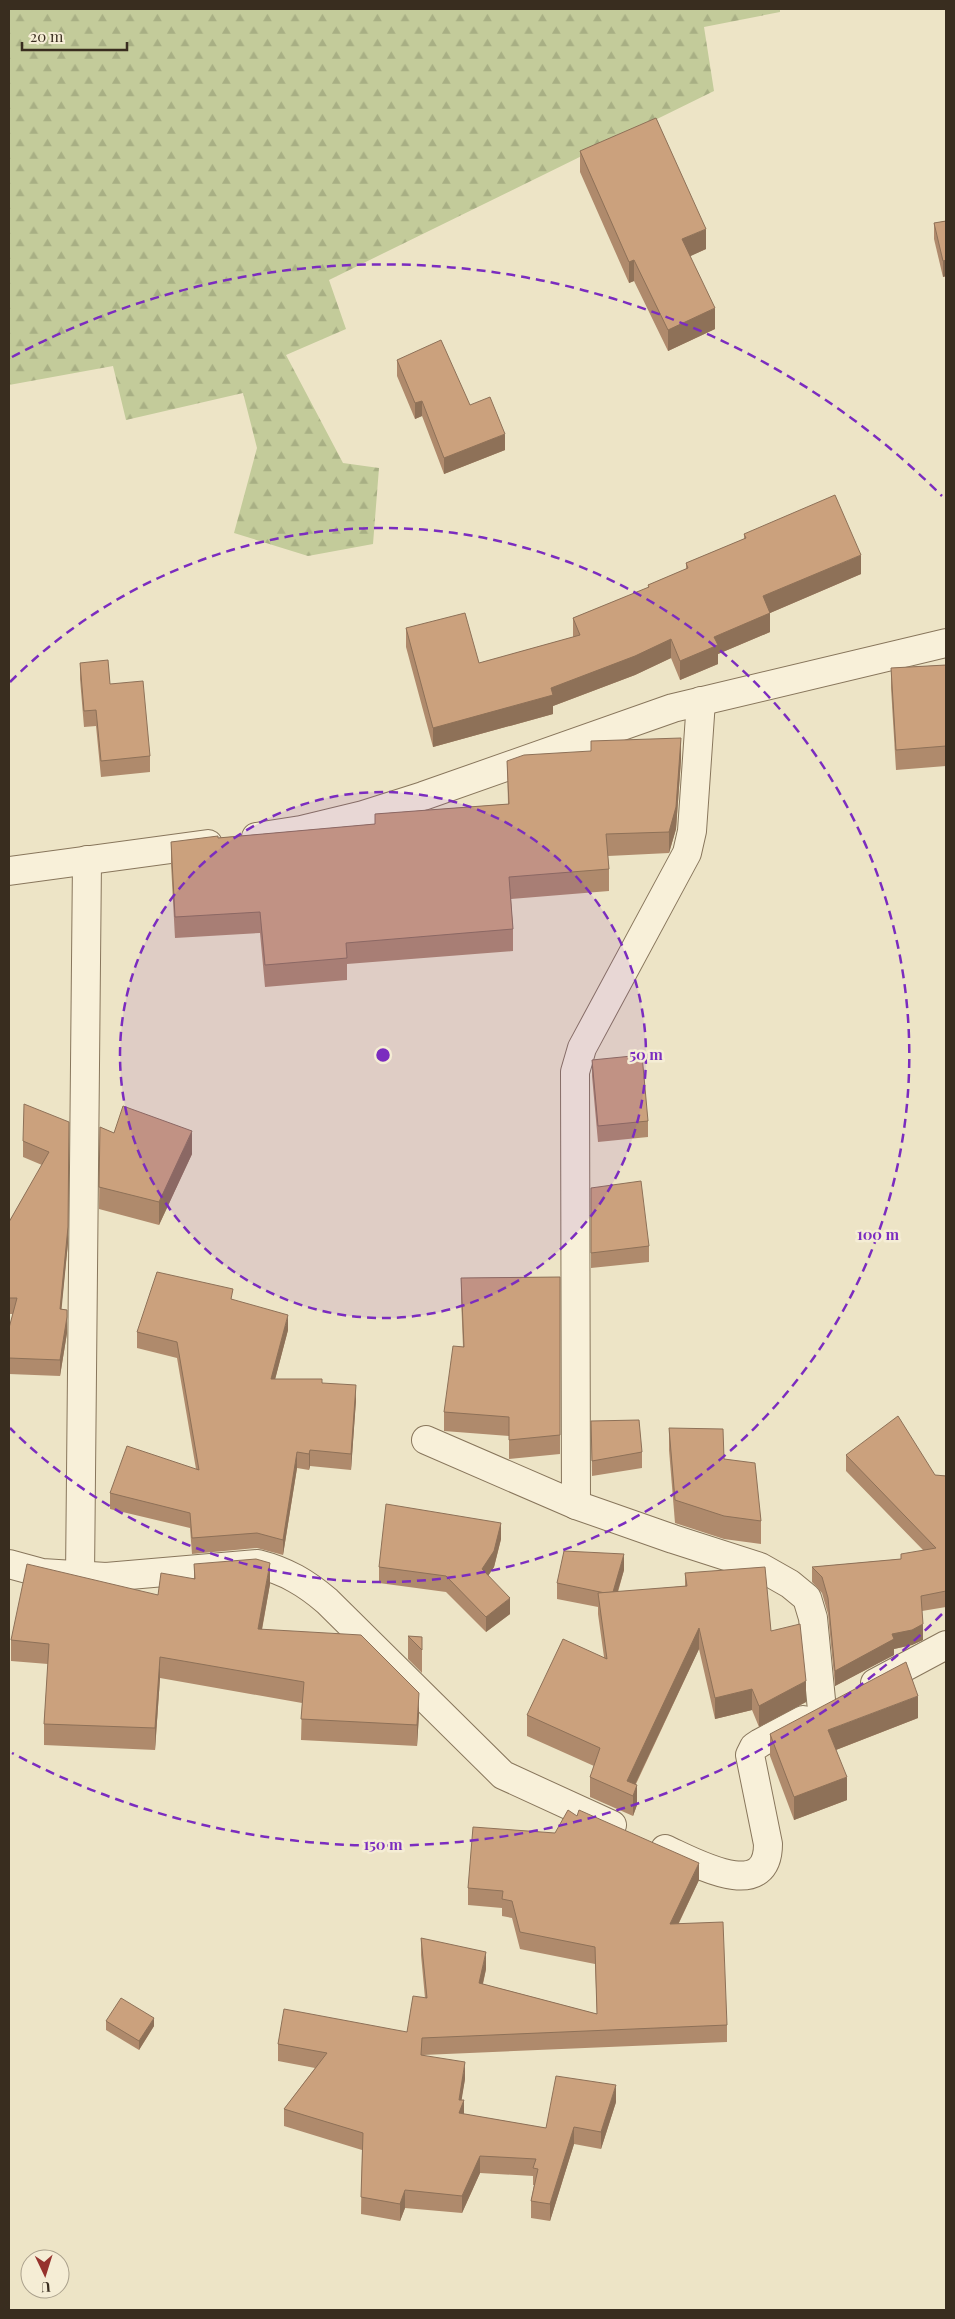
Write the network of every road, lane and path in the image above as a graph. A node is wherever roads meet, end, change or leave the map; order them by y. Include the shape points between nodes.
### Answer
1 (946, 644) edge
2 (701, 701) junction
3 (87, 860) junction
4 (9, 871) edge
5 (426, 1440) dead end
6 (576, 1505) junction
7 (9, 1564) edge
8 (80, 1577) junction
9 (946, 1645) edge
10 (822, 1710) junction

1 - 2 street
2 - 3 street via 363,814 301,830
2 - 6 street via 692,831 687,852 582,1048 575,1072
3 - 4 street
3 - 8 street
5 - 6 street
6 - 10 street via 760,1566 807,1598 813,1618
7 - 8 street via 42,1573
8 - 10 street via 132,1577 258,1564 279,1569 297,1578 327,1602 503,1775 716,1871 745,1876 763,1865 768,1854 750,1755 754,1747
9 - 10 street

